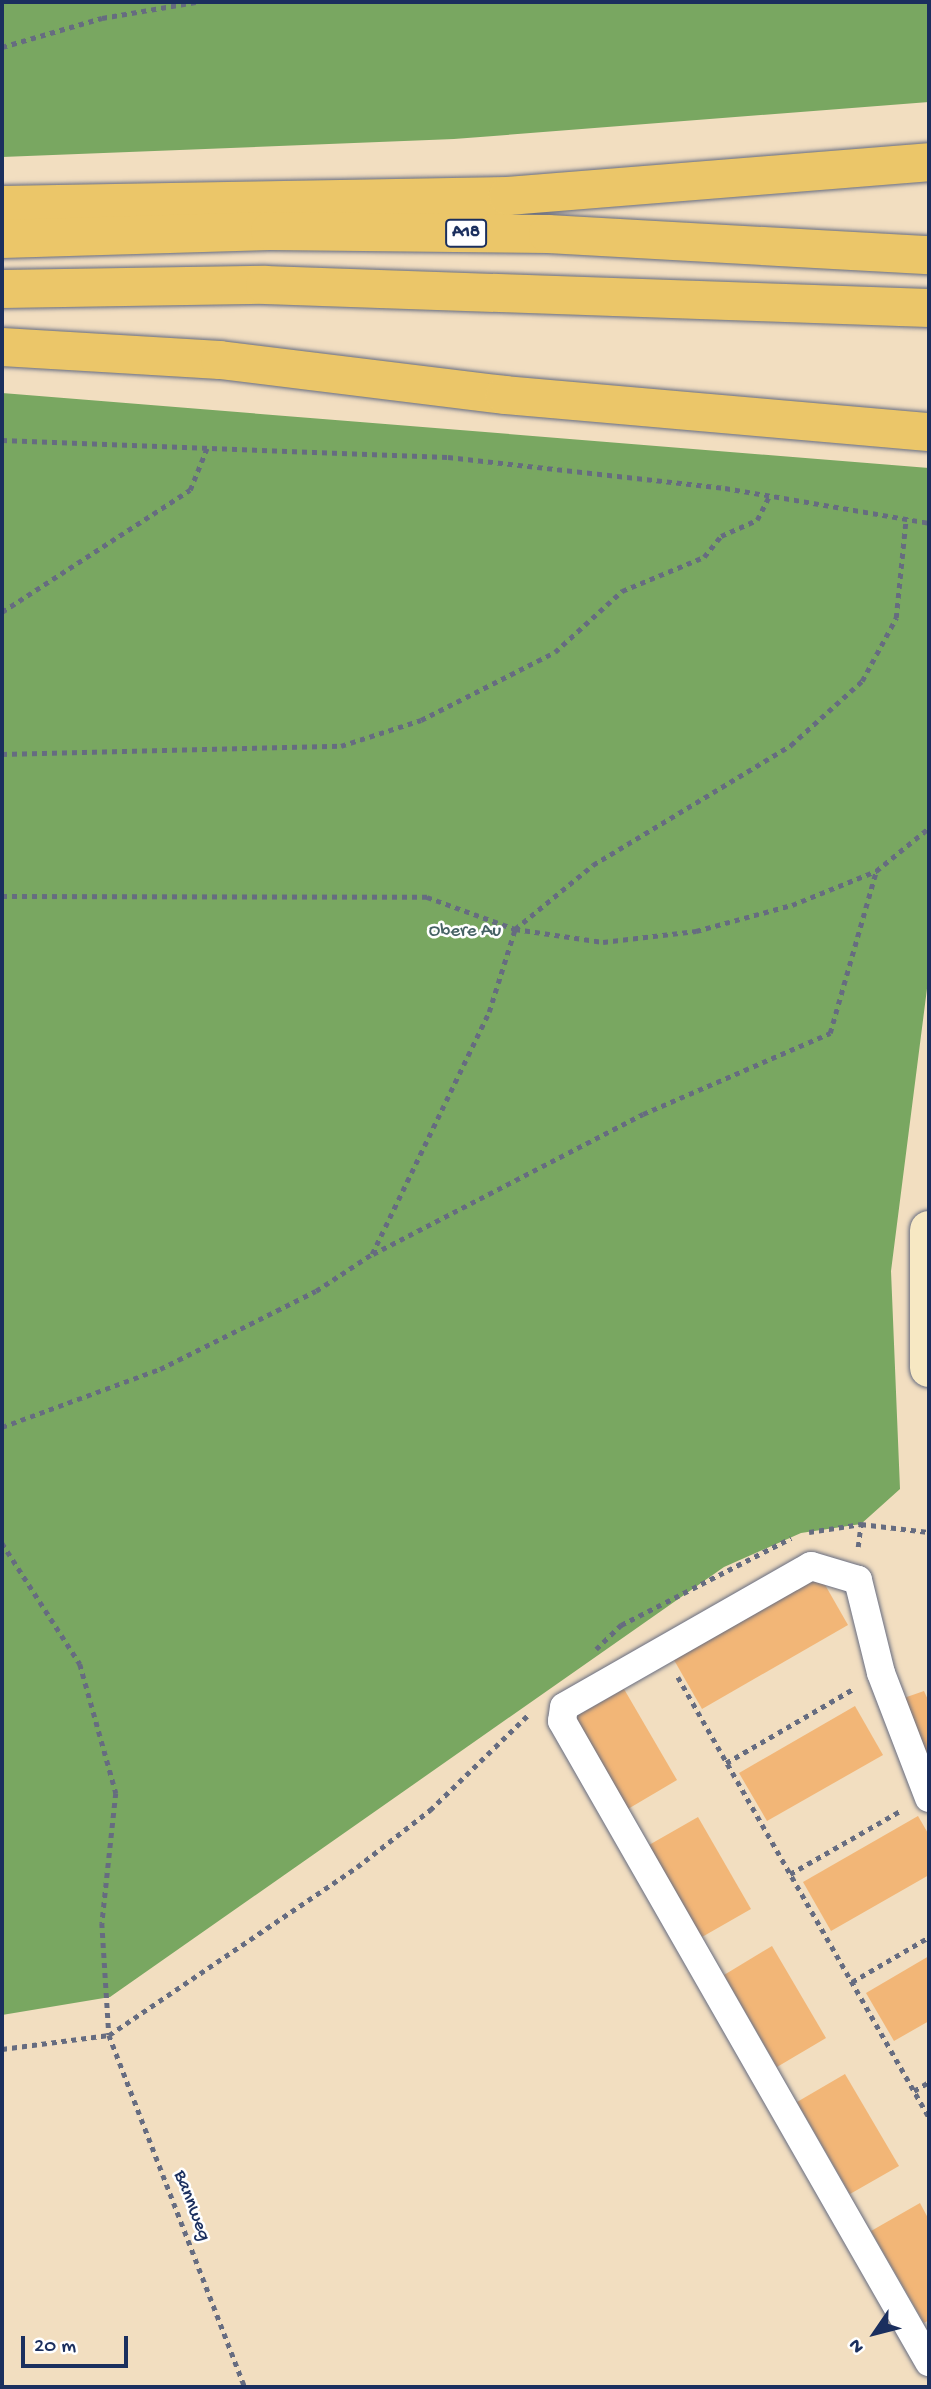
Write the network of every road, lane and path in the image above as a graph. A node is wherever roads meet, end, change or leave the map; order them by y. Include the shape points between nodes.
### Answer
1 (196, 2) edge
2 (2, 47) edge
3 (929, 162) edge
4 (2, 205) edge
5 (2, 239) edge
6 (929, 255) edge
7 (2, 289) edge
8 (929, 308) edge
9 (2, 347) edge
10 (889, 430) junction
11 (929, 432) edge
12 (2, 440) edge
13 (929, 442) edge
14 (207, 447) junction
15 (771, 495) junction
16 (906, 517) junction
17 (929, 523) edge
18 (2, 612) edge
19 (2, 754) edge
20 (929, 828) edge
21 (876, 871) junction
22 (2, 896) edge
23 (515, 929) junction
24 (929, 1230) edge
25 (372, 1254) junction
26 (929, 1368) edge
27 (2, 1427) edge
28 (929, 1532) edge
29 (859, 1540) dead end
30 (2, 1544) edge
31 (662, 1649) junction
32 (881, 1673) junction
33 (536, 1707) dead end
34 (726, 1763) junction
35 (928, 1796) edge
36 (790, 1874) junction
37 (929, 1937) edge
38 (852, 1982) junction
39 (109, 2035) junction
40 (2, 2049) edge
41 (929, 2082) edge
42 (914, 2091) junction
43 (929, 2117) edge
44 (929, 2362) edge
45 (245, 2387) edge

1 - 2 path via 102,18
3 - 4 highway via 508,196
5 - 6 highway, A18 via 270,231 548,234
7 - 8 highway via 265,285
9 - 10 highway via 220,360 505,396
10 - 11 highway
10 - 13 highway
12 - 14 path
14 - 15 path via 448,457
14 - 18 path via 190,490
15 - 16 path
15 - 19 path via 757,520 721,536 704,557 622,591 555,652 421,720 341,746
16 - 17 path
16 - 23 path via 895,618 862,681 791,745 593,865
20 - 21 path
21 - 23 path via 792,905 696,931 603,942
21 - 25 path via 830,1033 643,1114
22 - 23 path via 427,897
23 - 25 path via 489,1012
24 - 26 main road
25 - 27 path via 316,1291 160,1369
28 - 29 path via 861,1524
30 - 39 path, Bannweg via 80,1664 116,1793 102,1923
31 - 32 street via 811,1566 858,1580
31 - 34 path
31 - 44 street via 564,1707 562,1721
32 - 34 path
32 - 35 street
33 - 39 path via 430,1810 367,1859
34 - 36 path
35 - 36 path
36 - 38 path
37 - 38 path
38 - 42 path
39 - 40 path
39 - 45 path, Bannweg
41 - 42 path
42 - 43 path

